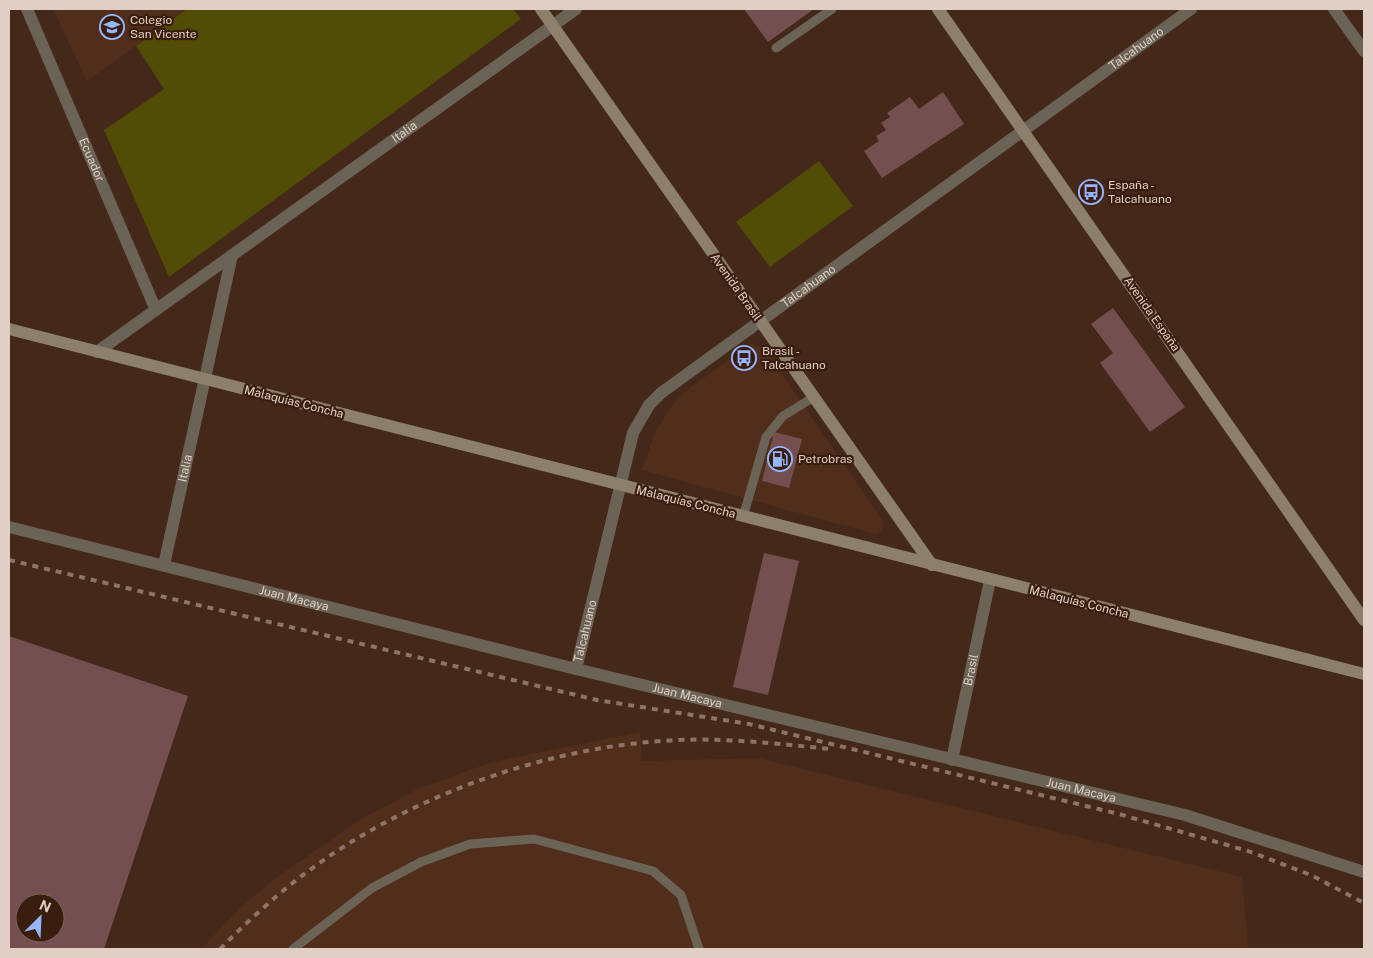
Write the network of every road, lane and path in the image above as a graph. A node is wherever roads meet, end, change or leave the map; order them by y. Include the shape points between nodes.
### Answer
1 (27, 9) edge
2 (540, 9) edge
3 (576, 9) edge
4 (832, 9) edge
5 (938, 9) edge
6 (1191, 9) edge
7 (1334, 9) edge
8 (552, 26) junction
9 (776, 48) dead end
10 (1364, 50) edge
11 (1023, 130) junction
12 (232, 255) junction
13 (156, 310) junction
14 (760, 321) junction
15 (9, 329) edge
16 (97, 352) junction
17 (205, 379) junction
18 (814, 397) junction
19 (619, 485) junction
20 (743, 517) junction
21 (9, 527) edge
22 (164, 565) junction
23 (932, 565) junction
24 (990, 580) junction
25 (1364, 620) edge
26 (576, 669) junction
27 (1364, 674) edge
28 (952, 760) junction
29 (1364, 872) edge
30 (293, 949) edge
31 (699, 949) edge

1 - 13 street, Ecuador
2 - 8 street, Avenida Brasil
3 - 8 street, Italia
4 - 9 lane
5 - 11 street, Avenida España
6 - 11 street, Talcahuano
7 - 10 street
8 - 12 street, Italia
8 - 14 street, Avenida Brasil
11 - 14 street, Talcahuano
11 - 25 street, Avenida España
12 - 13 street, Italia
12 - 17 street, Italia
13 - 16 street, Italia
14 - 18 street, Avenida Brasil
14 - 19 street, Talcahuano via 648,405 633,433
15 - 16 street, Malaquías Concha
16 - 17 street, Malaquías Concha
17 - 19 street, Malaquías Concha
17 - 22 street, Italia
18 - 20 lane via 783,416 766,437
18 - 23 street, Avenida Brasil
19 - 20 street, Malaquías Concha
19 - 26 street, Talcahuano
20 - 23 street, Malaquías Concha
21 - 22 street, Juan Macaya
22 - 26 street, Juan Macaya
23 - 24 street, Malaquías Concha
24 - 27 street, Malaquías Concha
24 - 28 street, Brasil
26 - 28 street, Juan Macaya
28 - 29 street, Juan Macaya via 1185,815
30 - 31 lane via 372,888 421,862 470,844 534,839 653,870 682,895

